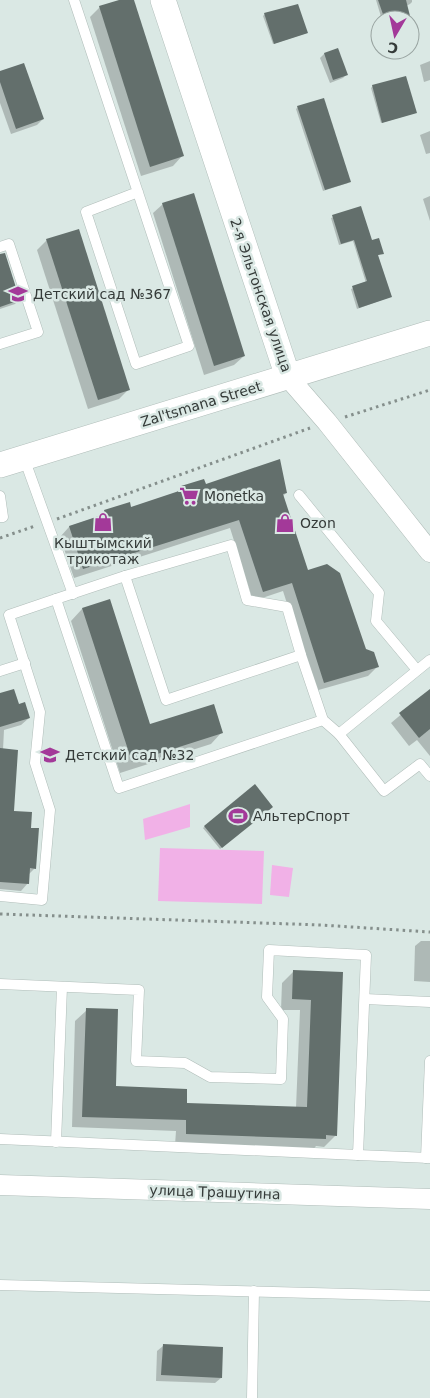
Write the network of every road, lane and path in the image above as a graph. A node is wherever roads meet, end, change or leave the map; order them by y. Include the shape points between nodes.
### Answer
1 (74, 0) edge
2 (163, 0) edge
3 (138, 192) junction
4 (0, 247) edge
5 (430, 333) edge
6 (0, 344) edge
7 (288, 377) junction
8 (430, 390) edge
9 (327, 422) junction
10 (24, 458) junction
11 (0, 465) edge
12 (0, 496) edge
13 (300, 496) dead end
14 (0, 518) edge
15 (47, 522) junction
16 (0, 538) edge
17 (430, 552) edge
18 (125, 576) junction
19 (72, 594) junction
20 (56, 599) junction
21 (301, 655) junction
22 (430, 660) edge
23 (25, 663) junction
24 (417, 670) junction
25 (0, 671) edge
26 (323, 720) junction
27 (339, 734) junction
28 (430, 776) edge
29 (0, 896) edge
30 (0, 914) edge
31 (430, 932) edge
32 (0, 984) edge
33 (62, 987) junction
34 (365, 999) junction
35 (430, 1002) edge
36 (430, 1061) edge
37 (0, 1139) edge
38 (56, 1142) junction
39 (358, 1155) junction
40 (428, 1158) edge
41 (0, 1185) edge
42 (430, 1199) edge
43 (0, 1285) edge
44 (254, 1291) junction
45 (430, 1296) edge
46 (252, 1398) edge

1 - 3 lane
2 - 7 street, 2-я Эльтонская улица
3 - 3 lane via 189,346 136,364 86,212
4 - 6 lane via 9,244 38,332
5 - 7 street, Zal'tsmana Street
7 - 9 street, 2-я Эльтонская улица
7 - 10 street, Zal'tsmana Street
8 - 9 path
9 - 15 path
9 - 17 street, 2-я Эльтонская улица
10 - 11 street, Zal'tsmana Street
10 - 15 lane
12 - 14 lane via 3,517
13 - 24 lane via 379,593 376,621
15 - 16 path
15 - 19 lane
18 - 19 lane
18 - 21 lane via 230,545 247,600 287,607
18 - 21 lane via 166,700
19 - 20 lane
20 - 23 lane via 9,615
20 - 26 lane via 120,788
21 - 26 lane
22 - 24 lane
23 - 25 lane
23 - 29 lane via 40,712 35,763 50,810 42,900
24 - 27 lane
26 - 27 lane
27 - 28 lane via 384,791 420,764
30 - 31 path
32 - 33 lane
33 - 34 lane via 139,990 136,1061 185,1063 210,1077 281,1079 283,1019 268,997 270,950 366,954
33 - 38 lane
34 - 35 lane
34 - 39 lane
36 - 40 lane
37 - 38 lane
38 - 39 lane
39 - 40 lane
41 - 42 street, улица Трашутина
43 - 44 lane
44 - 45 lane
44 - 46 lane

